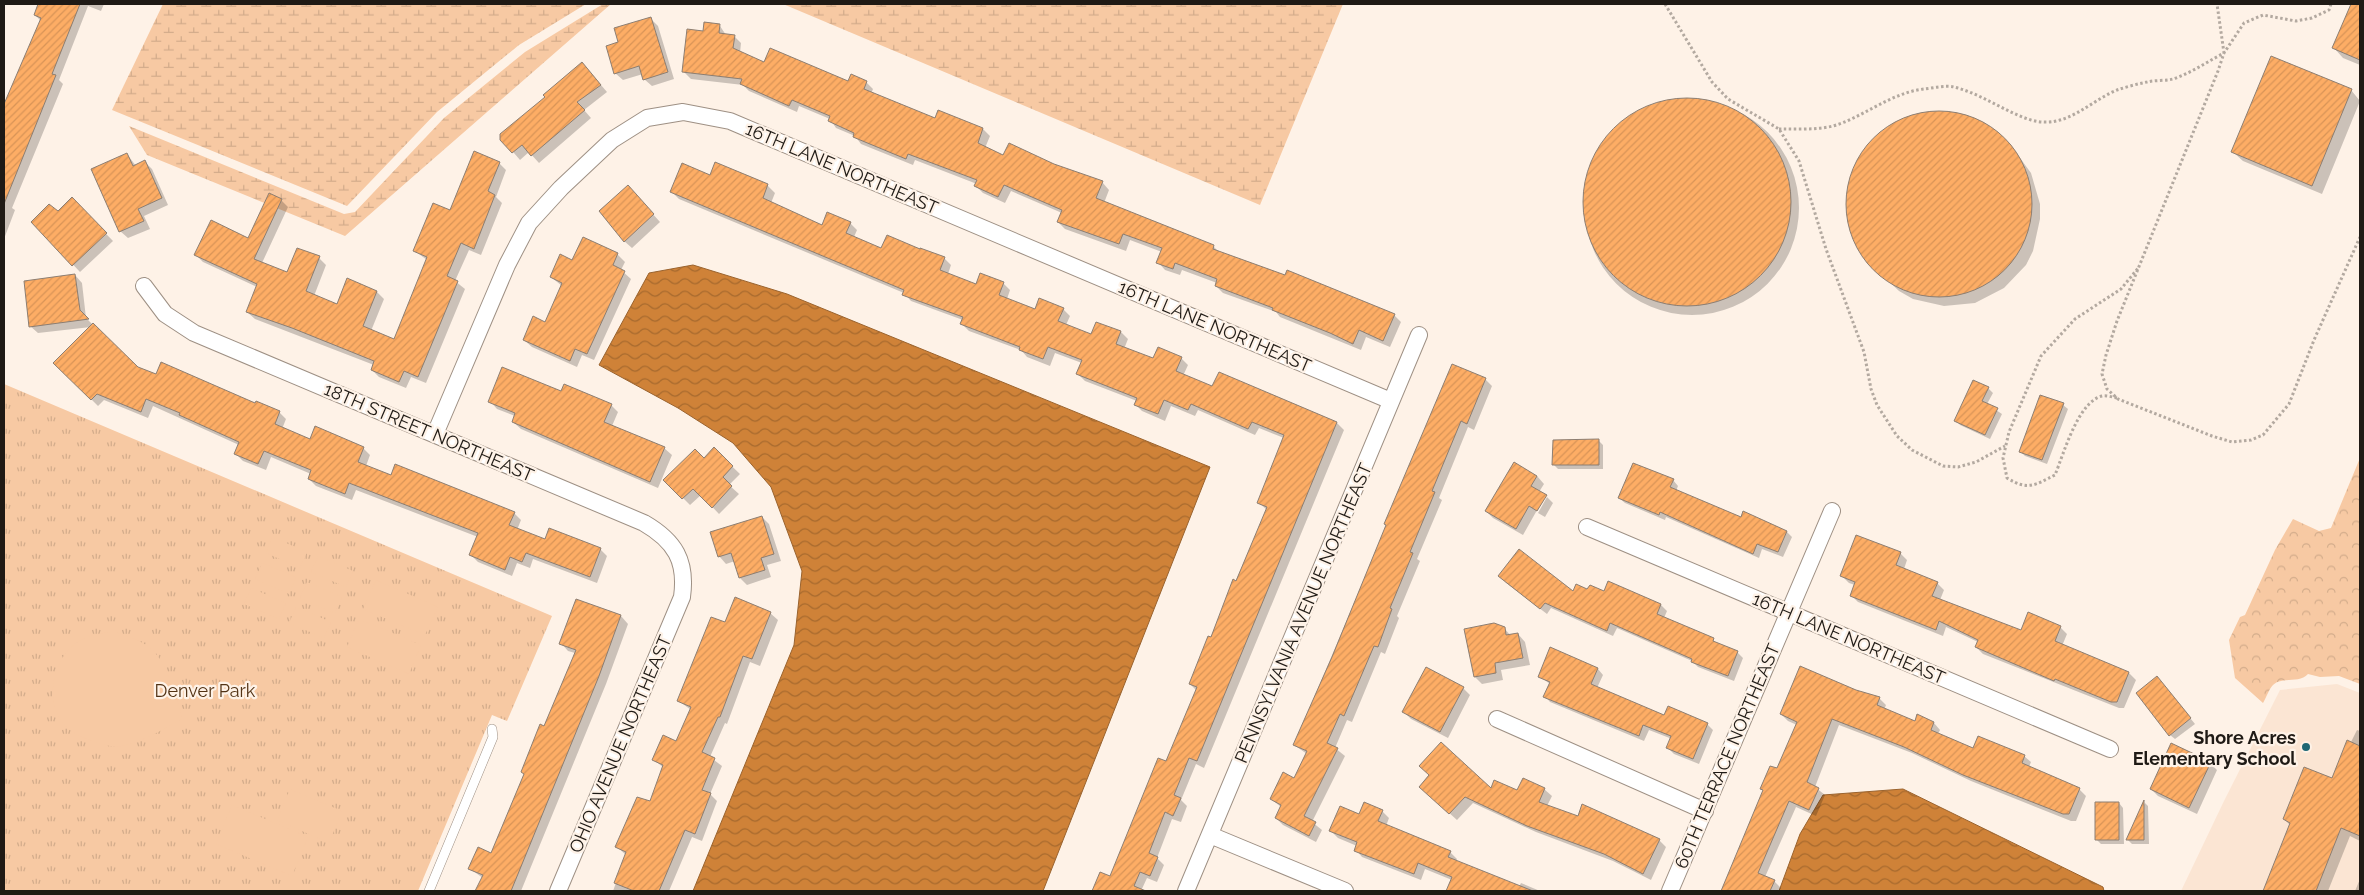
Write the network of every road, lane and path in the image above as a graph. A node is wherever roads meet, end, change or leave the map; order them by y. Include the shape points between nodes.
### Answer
1 (1665, 4) edge
2 (2217, 4) edge
3 (2331, 4) edge
4 (2224, 52) junction
5 (1779, 129) junction
6 (2360, 237) edge
7 (2140, 264) junction
8 (144, 286) dead end
9 (1419, 335) dead end
10 (2118, 398) junction
11 (1391, 401) junction
12 (435, 434) junction
13 (2005, 446) junction
14 (1832, 511) dead end
15 (1587, 527) dead end
16 (682, 597) joint
17 (1788, 613) junction
18 (1497, 719) dead end
19 (492, 729) dead end
20 (2110, 749) dead end
21 (1705, 810) junction
22 (1210, 835) junction
23 (430, 891) edge
24 (558, 891) edge
25 (1186, 891) edge
26 (1345, 891) edge
27 (1670, 891) edge

1 - 5 path via 1728,100
2 - 4 path
3 - 4 path via 2329,10 2312,18 2296,21 2262,15 2244,23
4 - 5 path via 2184,74 2118,90 2092,102 2084,111 2050,123 2031,120 1953,87 1904,94 1832,126
4 - 7 path
5 - 13 path via 1799,160 1826,249 1864,352 1877,405 1897,436 1912,450 1943,466 1958,467 1976,462
6 - 10 path via 2289,404 2263,435 2232,442
7 - 10 path via 2102,374 2107,389
7 - 13 path via 2121,289 2075,319 2041,356
8 - 12 street, 18TH STREET NORTHEAST via 165,314 194,333
9 - 11 street, PENNSYLVANIA AVENUE NORTHEAST
10 - 13 path via 2104,395 2094,399 2081,412 2055,475 2042,482 2029,487 2008,478 2003,463
11 - 12 street, 16TH LANE NORTHEAST via 738,125 683,112 648,118 612,140 529,222 507,265
11 - 22 street, PENNSYLVANIA AVENUE NORTHEAST
12 - 16 street, 18TH STREET NORTHEAST via 659,531 671,542 677,554 684,580
14 - 17 street, 60TH TERRACE NORTHEAST
15 - 17 street, 16TH LANE NORTHEAST
16 - 24 street, OHIO AVENUE NORTHEAST
17 - 20 street, 16TH LANE NORTHEAST
17 - 21 street, 60TH TERRACE NORTHEAST
18 - 21 street
19 - 23 lane via 493,737
21 - 27 street, 60TH TERRACE NORTHEAST
22 - 25 street, PENNSYLVANIA AVENUE NORTHEAST
22 - 26 street

